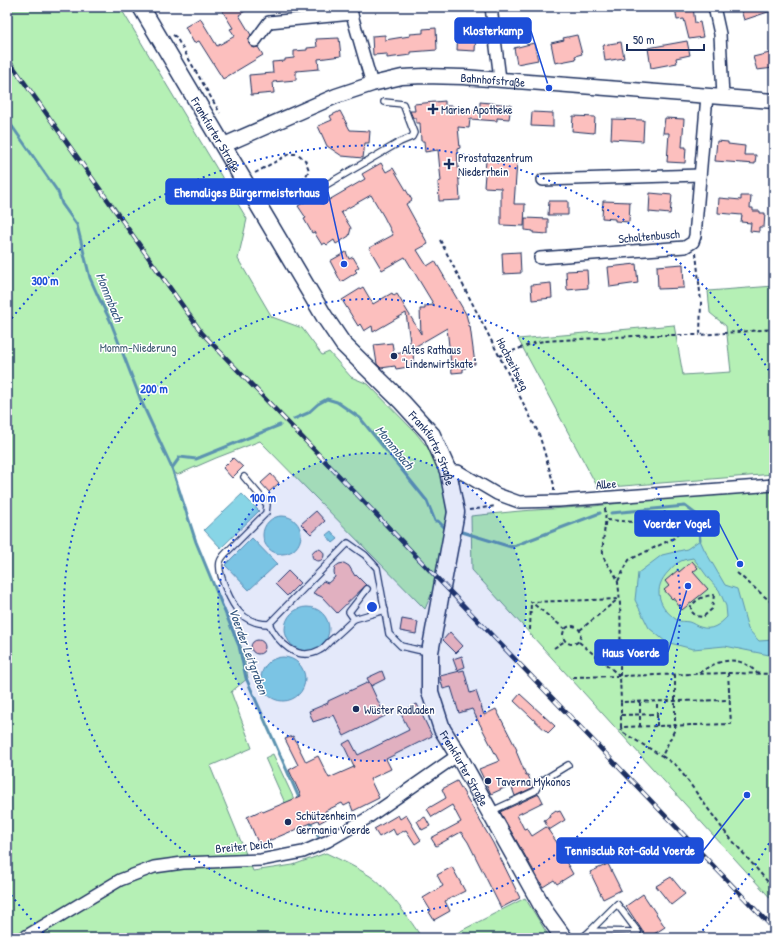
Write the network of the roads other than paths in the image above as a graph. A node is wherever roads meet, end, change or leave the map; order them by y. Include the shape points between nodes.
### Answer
1 (141, 7) edge
2 (491, 7) edge
3 (714, 7) edge
4 (351, 11) edge
5 (254, 41) dead end
6 (500, 79) junction
7 (372, 84) junction
8 (707, 96) junction
9 (723, 97) junction
10 (774, 101) edge
11 (384, 102) dead end
12 (224, 145) junction
13 (700, 175) junction
14 (543, 180) dead end
15 (320, 189) dead end
16 (540, 258) dead end
17 (448, 471) junction
18 (244, 477) dead end
19 (774, 485) edge
20 (367, 589) dead end
21 (385, 610) junction
22 (354, 619) junction
23 (269, 624) junction
24 (430, 652) junction
25 (458, 756) junction
26 (568, 765) dead end
27 (490, 813) junction
28 (590, 931) junction
29 (24, 938) edge
30 (564, 938) edge
31 (582, 938) edge

1 - 12 main road, Frankfurter Straße
2 - 6 street
3 - 9 street via 720,34
4 - 5 street via 270,22
4 - 7 street
6 - 7 street, Bahnhofstraße via 424,76 402,77
6 - 8 street, Bahnhofstraße
7 - 12 street, Bahnhofstraße via 336,96
8 - 9 street, Bahnhofstraße
8 - 13 street, Scholtenbusch
9 - 10 street, Bahnhofstraße
11 - 15 lane via 403,104 414,132 412,137
12 - 17 main road, Frankfurter Straße via 343,344 432,435
13 - 14 street
13 - 16 street, Scholtenbusch via 695,236 693,242 686,247
17 - 19 street, Allee via 458,471 497,494 519,502
17 - 24 main road, Frankfurter Straße via 456,512
18 - 23 lane via 267,505 266,513 222,557 220,575 240,613 261,624
20 - 22 lane via 349,612
21 - 22 lane
21 - 23 lane via 377,568 365,555 348,543
21 - 24 lane via 389,634 400,646
22 - 23 lane via 320,650 308,654 293,652 285,647
24 - 25 main road, Frankfurter Straße via 430,692 442,729
25 - 27 main road, Frankfurter Straße
25 - 29 street, Breiter Deich via 366,819 303,852 261,860 183,863 154,867 120,880
26 - 27 lane via 540,782 536,792
27 - 30 main road, Frankfurter Straße via 546,913
28 - 28 lane via 617,904 638,932 625,932
28 - 31 lane

